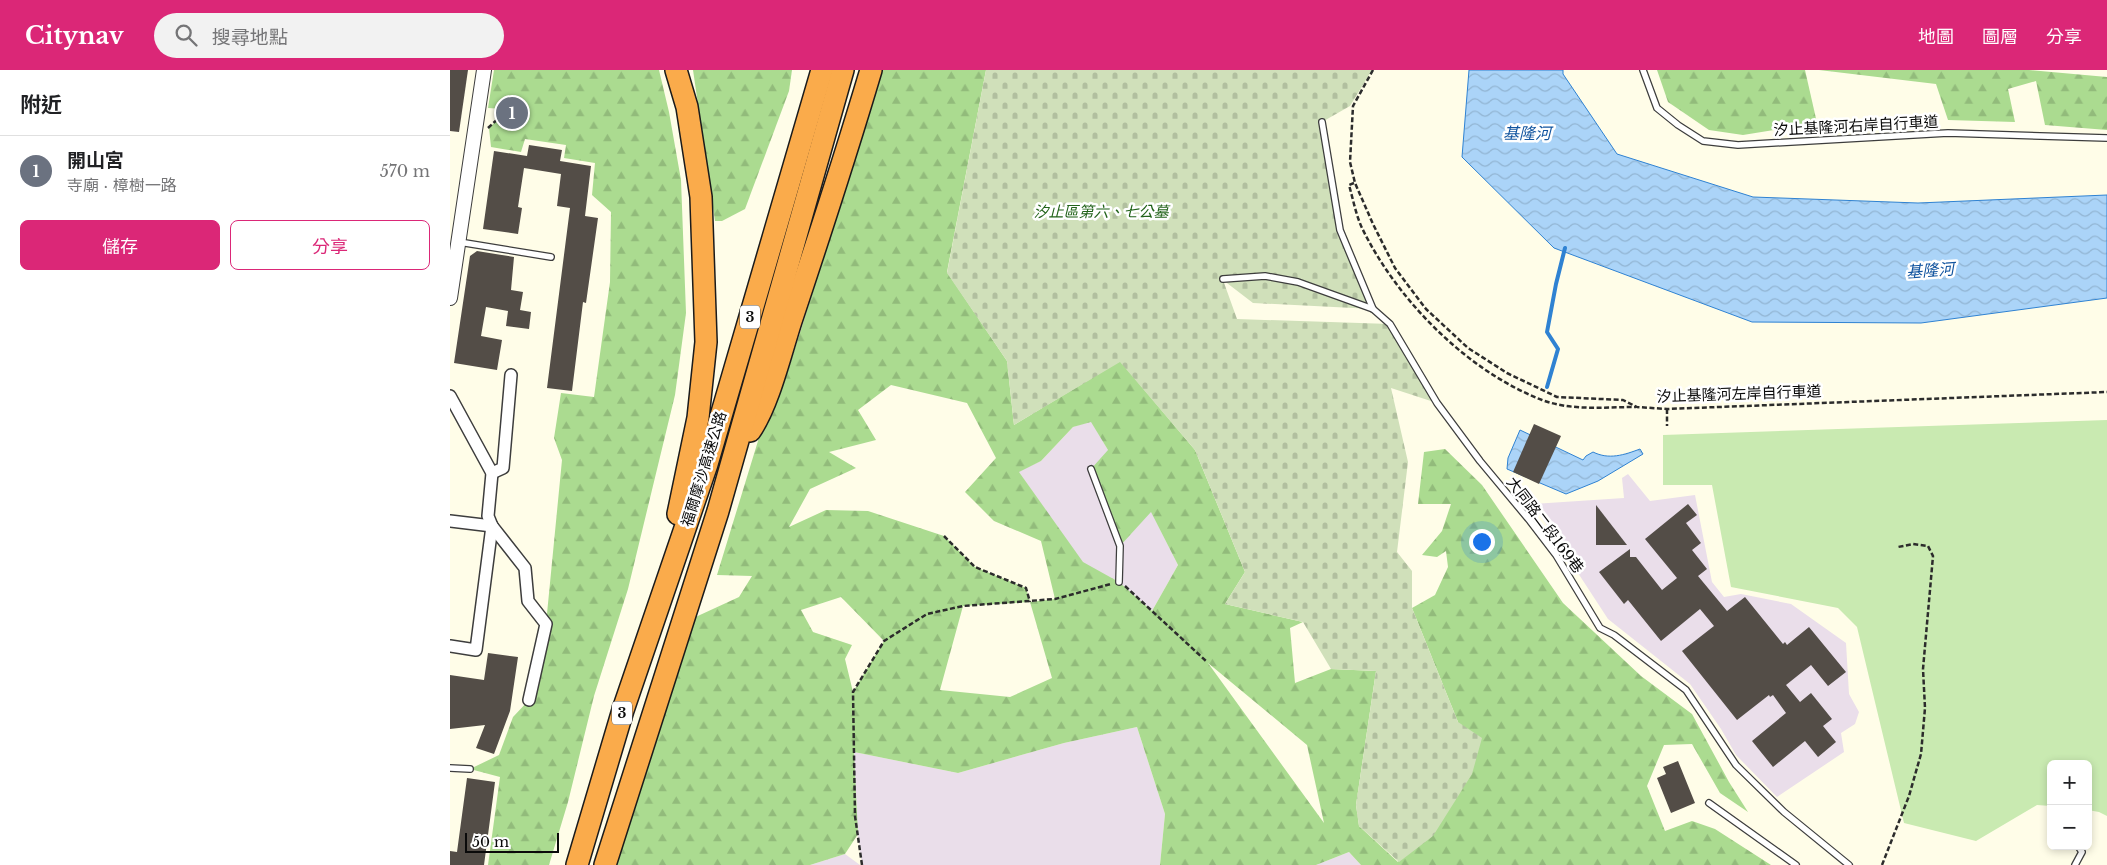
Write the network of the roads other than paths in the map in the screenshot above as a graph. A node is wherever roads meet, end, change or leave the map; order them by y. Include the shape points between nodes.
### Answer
1 (484, 70) edge
2 (676, 70) edge
3 (822, 70) edge
4 (843, 70) edge
5 (871, 70) edge
6 (1643, 70) edge
7 (1322, 122) dead end
8 (2107, 138) edge
9 (459, 242) junction
10 (551, 256) dead end
11 (1222, 279) dead end
12 (450, 292) edge
13 (1373, 309) junction
14 (512, 375) dead end
15 (450, 396) edge
16 (733, 454) junction
17 (1091, 469) dead end
18 (492, 473) junction
19 (450, 521) edge
20 (492, 526) junction
21 (674, 564) junction
22 (1119, 582) road end
23 (450, 646) edge
24 (529, 700) dead end
25 (450, 768) edge
26 (470, 769) dead end
27 (1709, 804) dead end
28 (2081, 850) edge
29 (577, 865) edge
30 (605, 865) edge
31 (1796, 865) edge
32 (1849, 865) edge
33 (2075, 865) edge

1 - 9 street
2 - 21 highway via 687,107 701,197 706,342 698,418 679,504
3 - 21 highway, 福爾摩沙高速公路 / 3 via 707,464
4 - 16 highway, 福爾摩沙高速公路 / 3
5 - 16 highway via 774,372 756,422
6 - 8 lane, 汐止基隆河右岸自行車道 via 1657,108 1703,141 1738,144 1948,133
7 - 13 lane via 1340,230
9 - 10 lane
9 - 12 street
11 - 13 lane, 大同路二段169巷 via 1265,276 1298,282
13 - 32 lane, 大同路二段169巷 via 1390,324 1437,403 1474,454 1556,555 1600,628 1614,635 1686,690 1736,765 1784,812
14 - 18 street via 503,468
15 - 18 street
16 - 30 highway, 福爾摩沙高速公路 / 3 via 718,511
17 - 22 lane via 1120,546
18 - 20 street via 488,516
19 - 20 street
20 - 23 street via 476,650
20 - 24 street via 525,568 528,601 546,624
21 - 29 highway, 福爾摩沙高速公路 / 3 via 623,710
25 - 26 lane
27 - 31 lane
28 - 33 lane

